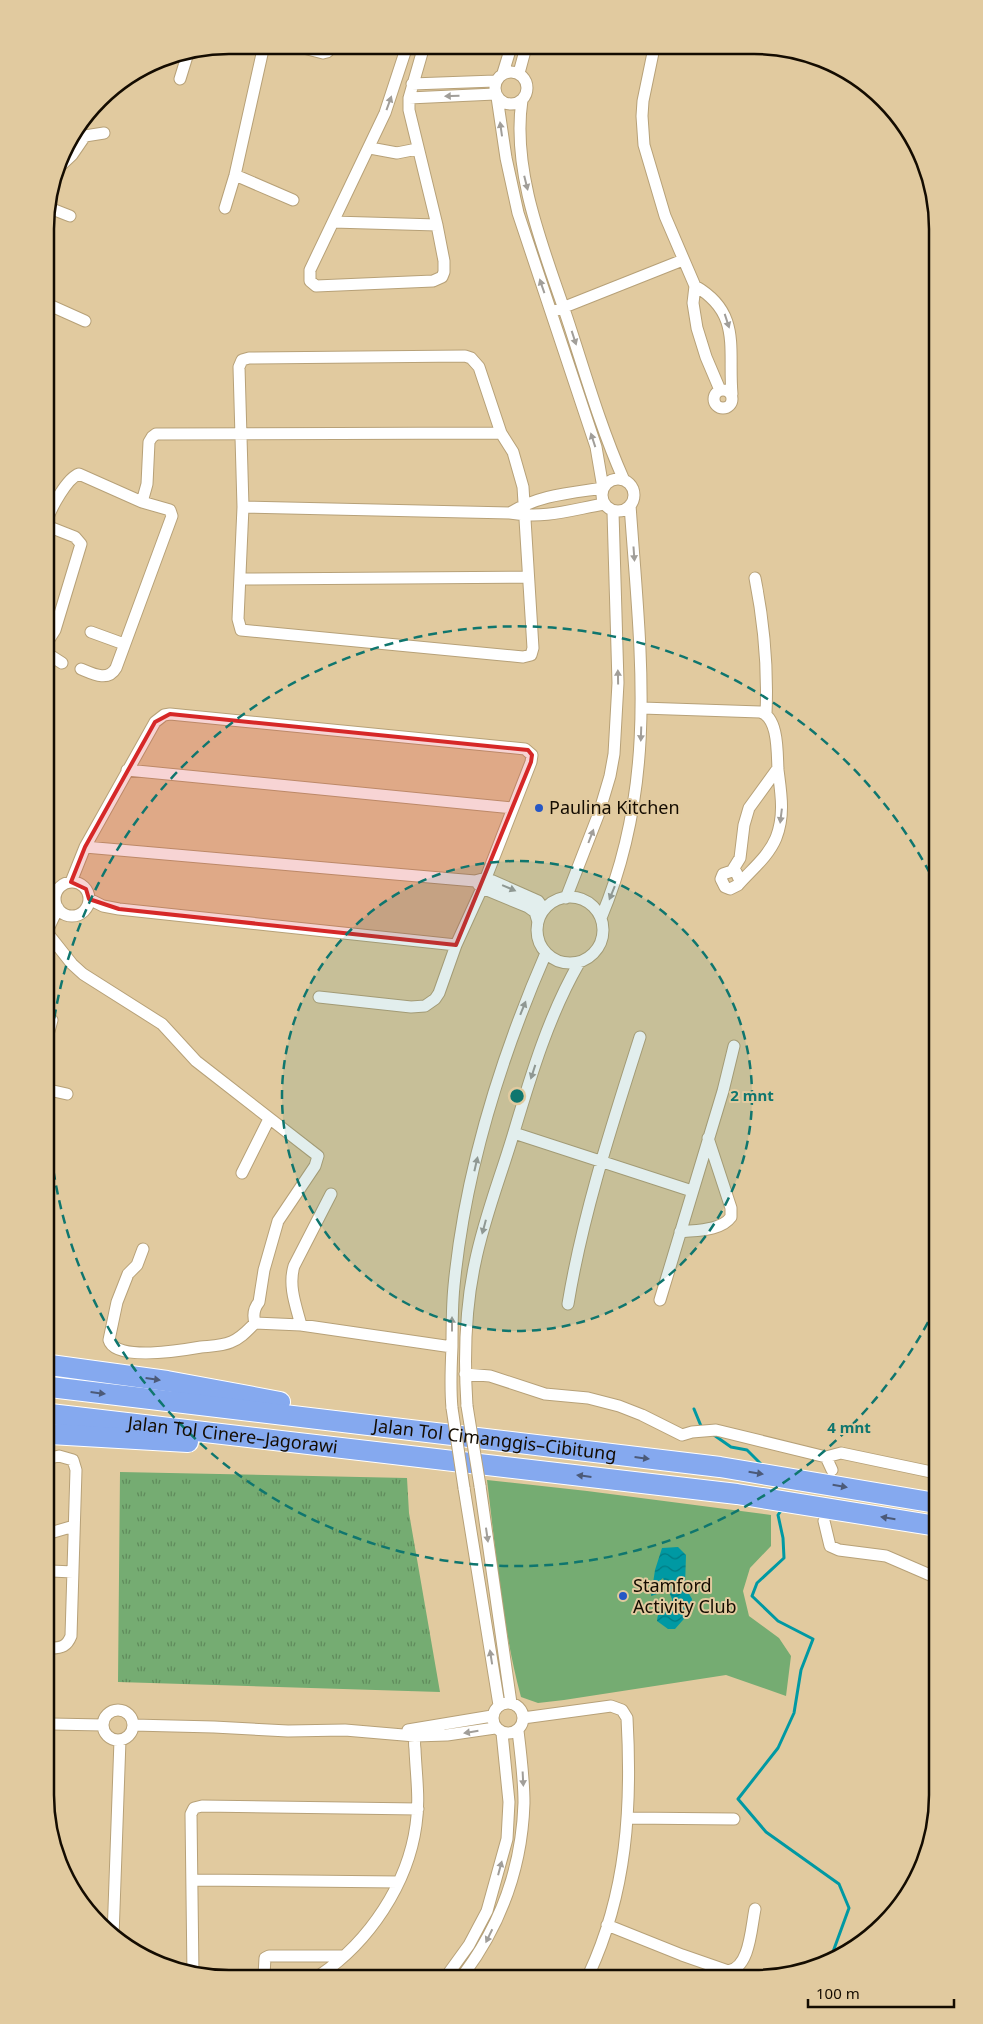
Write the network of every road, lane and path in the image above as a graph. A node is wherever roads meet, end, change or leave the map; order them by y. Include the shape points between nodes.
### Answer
1 (262, 54) edge
2 (404, 54) edge
3 (421, 54) edge
4 (508, 54) edge
5 (524, 54) edge
6 (653, 54) edge
7 (186, 59) edge
8 (519, 73) junction
9 (499, 77) junction
10 (180, 79) dead end
11 (412, 84) junction
12 (496, 96) junction
13 (409, 98) junction
14 (522, 100) junction
15 (104, 133) dead end
16 (370, 148) junction
17 (417, 149) junction
18 (69, 158) edge
19 (235, 175) junction
20 (293, 200) dead end
21 (225, 208) dead end
22 (55, 210) edge
23 (70, 216) dead end
24 (333, 222) junction
25 (437, 225) junction
26 (683, 260) junction
27 (695, 286) junction
28 (54, 307) edge
29 (564, 308) junction
30 (551, 312) junction
31 (85, 321) dead end
32 (730, 371) junction
33 (713, 374) junction
34 (720, 390) junction
35 (732, 394) junction
36 (242, 433) junction
37 (501, 433) junction
38 (623, 478) junction
39 (603, 488) junction
40 (142, 502) junction
41 (525, 503) junction
42 (630, 505) junction
43 (243, 507) junction
44 (54, 508) edge
45 (608, 508) junction
46 (510, 513) junction
47 (526, 516) junction
48 (54, 528) edge
49 (528, 577) junction
50 (755, 578) dead end
51 (241, 579) junction
52 (54, 632) edge
53 (92, 632) dead end
54 (124, 644) junction
55 (54, 658) edge
56 (62, 663) dead end
57 (81, 669) dead end
58 (642, 708) junction
59 (766, 714) junction
60 (778, 768) junction
61 (127, 770) junction
62 (513, 808) junction
63 (86, 847) junction
64 (740, 858) junction
65 (754, 868) junction
66 (71, 882) junction
67 (481, 882) junction
68 (566, 898) junction
69 (89, 899) junction
70 (58, 908) junction
71 (544, 909) junction
72 (54, 916) edge
73 (601, 918) junction
74 (538, 922) junction
75 (54, 941) edge
76 (456, 945) junction
77 (546, 953) junction
78 (579, 963) junction
79 (319, 997) dead end
80 (640, 1037) dead end
81 (734, 1046) dead end
82 (54, 1091) edge
83 (67, 1094) dead end
84 (269, 1119) junction
85 (514, 1132) junction
86 (708, 1138) junction
87 (601, 1162) junction
88 (242, 1173) dead end
89 (692, 1191) junction
90 (331, 1194) dead end
91 (680, 1232) junction
92 (143, 1249) dead end
93 (660, 1300) dead end
94 (568, 1304) dead end
95 (255, 1323) junction
96 (301, 1325) junction
97 (452, 1347) junction
98 (54, 1365) edge
99 (465, 1374) junction
100 (54, 1387) edge
101 (54, 1414) edge
102 (54, 1434) edge
103 (445, 1434) junction
104 (415, 1456) junction
105 (54, 1457) edge
106 (826, 1457) junction
107 (832, 1470) dead end
108 (929, 1472) edge
109 (929, 1502) edge
110 (824, 1521) dead end
111 (929, 1525) edge
112 (74, 1526) junction
113 (54, 1532) edge
114 (54, 1571) edge
115 (73, 1572) junction
116 (929, 1575) edge
117 (54, 1648) edge
118 (511, 1703) junction
119 (499, 1705) junction
120 (492, 1716) junction
121 (523, 1718) junction
122 (54, 1724) edge
123 (103, 1725) junction
124 (133, 1725) junction
125 (498, 1730) junction
126 (518, 1730) junction
127 (414, 1732) junction
128 (120, 1740) junction
129 (418, 1809) junction
130 (628, 1818) junction
131 (734, 1819) dead end
132 (192, 1880) junction
133 (398, 1882) junction
134 (755, 1909) dead end
135 (607, 1924) junction
136 (113, 1926) edge
137 (344, 1956) junction
138 (193, 1966) edge
139 (264, 1970) edge
140 (326, 1970) edge
141 (451, 1970) edge
142 (467, 1970) edge
143 (591, 1970) edge
144 (725, 1970) edge
145 (735, 1970) edge

1 - 19 street
16 -> 2 street
3 - 11 street
4 - 9 street
5 - 8 street
6 - 26 street via 643,101 644,146 659,198
7 - 10 street
8 - 9 street
8 - 14 street via 527,84 527,93
9 - 11 street
9 - 12 street
11 - 13 street
12 -> 13 street
12 - 14 street via 508,104
30 -> 12 street via 518,213
13 - 17 street
14 -> 29 street via 518,124 524,175
15 - 18 street via 85,136
16 - 17 street via 397,153
16 - 24 street
17 - 25 street
19 - 20 street
19 - 21 street
22 - 23 street
24 - 25 street
24 - 25 street via 310,270 310,281 316,286 438,279 445,266
26 - 27 street
26 - 29 street
27 -> 32 street via 706,292 728,319
27 - 33 street via 693,303 697,328
28 - 31 street
29 - 30 street
29 -> 38 street via 607,442
39 -> 30 street via 596,447
32 - 33 street
32 - 35 street
33 - 34 street
34 - 35 street
34 - 35 street via 714,400 719,408 729,407
36 - 37 street
36 - 37 street via 239,366 246,358 457,356 471,358 479,367
36 - 40 street via 154,435 149,442 147,484
36 - 43 street
37 - 41 street via 513,452
38 - 39 street via 612,479
38 - 42 street via 634,491
39 - 41 street
39 - 45 street
40 - 44 street via 79,474 73,476
40 - 54 street via 170,510 172,516
41 - 46 street
41 - 47 street
42 - 45 street via 625,509
42 -> 58 street
43 - 46 street
43 - 51 street
45 - 47 street via 572,509 557,514
68 -> 45 street via 599,813 614,754 618,684
46 - 47 street
47 - 49 street
48 - 52 street via 75,537 81,544
49 - 51 street
49 - 51 street via 533,648 531,655 523,658 244,631 239,624
50 - 59 street via 764,626
53 - 54 street
54 - 57 street via 111,675 97,675
55 - 56 street
58 - 59 street
58 -> 73 street via 640,758 632,814 615,883
59 - 60 street via 772,722 779,756
60 - 64 street via 749,808
60 -> 65 street via 782,801 778,830 770,850
61 - 62 street
61 - 62 street via 155,722 170,714 525,749 532,757
61 - 63 street
62 - 67 street
63 - 66 street
63 - 67 street
64 - 65 street
64 - 65 street via 732,871 739,876 738,885
66 - 69 street via 82,885
66 - 70 street via 65,883 57,892
67 -> 71 street via 538,901
67 - 74 street via 528,907 535,912
67 - 76 street
68 - 71 street via 554,901
68 - 73 street via 587,902
69 - 70 street via 80,914 68,915
69 - 76 street via 119,909
70 - 72 street
71 - 74 street
73 - 78 street via 601,943 594,953
74 - 77 street via 539,943
75 - 84 street via 83,974 162,1024 196,1061
76 - 79 street via 439,993 425,1006 402,1007
77 - 78 street via 563,963
97 -> 77 street via 457,1264 485,1118 516,1025
78 -> 85 street via 547,1034
80 - 87 street
81 - 86 street
82 - 83 street
84 - 88 street
84 - 95 street via 315,1152 319,1159 275,1230 256,1306
85 - 87 street
85 -> 99 street via 474,1265
86 - 89 street
86 - 91 street via 731,1208 731,1217 719,1226
87 - 89 street
87 - 94 street
89 - 91 street
90 - 96 street via 292,1274
91 - 93 street
92 - 95 street via 117,1302 110,1340 113,1346 124,1351 159,1353 229,1344
95 - 96 street
96 - 97 street
119 -> 97 street, bridge via 452,1408
98 -> 103 highway via 167,1381
99 - 106 street via 490,1376 545,1394 588,1398 619,1406 682,1435 716,1430
99 -> 118 street, bridge
100 -> 103 highway, Jalan Tol Cimanggis–Cibitung
101 - 104 highway, Jalan Tol Cinere–Jagorawi
102 - 104 highway
103 -> 109 highway, Jalan Tol Cimanggis–Cibitung via 720,1467
111 -> 104 highway, Jalan Tol Cimanggis–Cibitung via 737,1494
105 - 112 street via 73,1460 76,1470
106 - 107 street
106 - 108 street via 841,1453
110 - 116 street via 830,1546 886,1556
112 - 113 street
112 - 115 street
114 - 115 street
115 - 117 street via 71,1636 64,1646
118 - 119 street
118 - 121 street via 520,1708
119 - 120 street
120 - 125 street
120 - 127 street
121 - 126 street
121 - 130 street via 612,1706 622,1710 627,1718
122 - 123 street
123 - 124 street via 108,1713 120,1710 131,1717
123 - 128 street via 108,1736
124 - 127 street
124 - 128 street via 129,1735
125 - 126 street via 510,1734
125 -> 127 street via 447,1735
141 -> 125 street via 487,1911 507,1839 509,1802
126 -> 142 street via 524,1802 512,1879 499,1915
127 - 129 street
128 - 136 street
129 - 132 street via 197,1806 191,1814
129 - 133 street via 411,1850
130 - 131 street
130 - 135 street via 620,1873
132 - 133 street
132 - 138 street
133 - 137 street via 378,1920
134 - 145 street via 746,1955
135 - 143 street
135 - 144 street
137 - 139 street via 269,1956 265,1958
137 - 140 street

